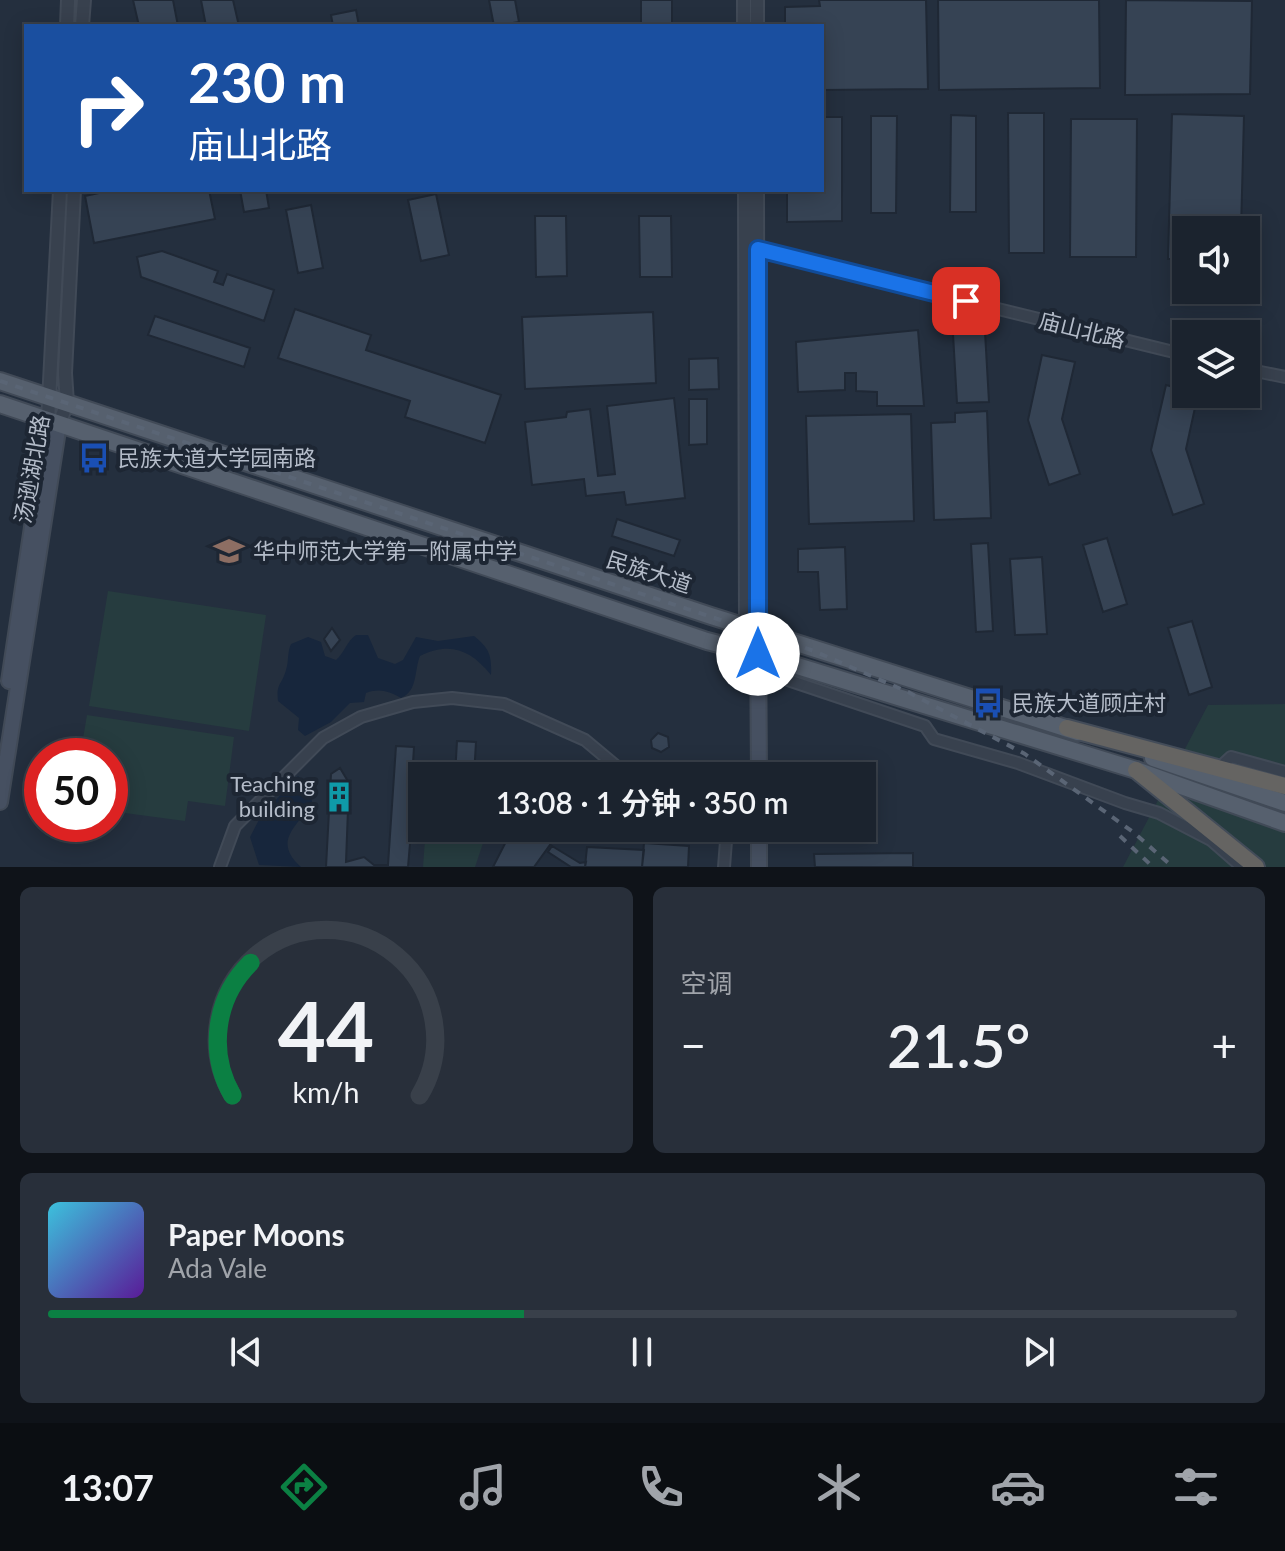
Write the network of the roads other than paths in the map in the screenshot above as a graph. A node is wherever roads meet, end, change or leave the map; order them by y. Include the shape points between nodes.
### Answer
1 (68, 0) edge
2 (84, 0) edge
3 (744, 0) edge
4 (757, 0) edge
5 (67, 24) edge
6 (82, 24) edge
7 (744, 24) edge
8 (757, 24) edge
9 (60, 192) edge
10 (74, 192) edge
11 (745, 192) edge
12 (757, 192) edge
13 (751, 248) junction
14 (1172, 352) edge
15 (1260, 372) edge
16 (1285, 377) edge
17 (0, 381) edge
18 (59, 401) junction
19 (0, 404) edge
20 (54, 422) junction
21 (752, 628) junction
22 (754, 653) junction
23 (788, 680) dead end
24 (1067, 728) junction
25 (0, 743) edge
26 (611, 762) edge
27 (758, 762) edge
28 (1218, 769) junction
29 (1136, 770) junction
30 (1285, 772) edge
31 (1285, 786) edge
32 (0, 802) edge
33 (1285, 803) edge
34 (1285, 823) edge
35 (726, 842) edge
36 (759, 842) edge
37 (220, 867) edge
38 (724, 867) edge
39 (759, 867) edge
40 (1242, 867) edge
41 (1256, 867) edge

1 - 5 street
2 - 6 street
3 - 7 street
4 - 8 street
9 - 18 street, 汤逊湖北路
10 - 18 street, 汤逊湖北路
11 - 13 street
12 - 13 street
13 - 14 street, 庙山北路
13 - 21 street
15 - 16 street
17 - 18 main road, 民族大道
18 - 20 street, 汤逊湖北路
18 - 21 main road, 民族大道
19 - 20 main road
20 - 22 main road
20 - 25 main road, 汤逊湖北路
20 - 32 main road, 汤逊湖北路
21 - 22 main road
21 - 24 main road, 民族大道
22 - 27 main road
22 - 29 main road
23 - 40 street via 925,726 934,739 1159,813 1211,840
24 - 28 highway
24 - 33 main road, 民族大道
26 - 37 street via 585,740 504,704 452,698 413,702 361,717 323,738 235,826
28 - 30 street via 1231,757
28 - 31 highway
29 - 34 main road
29 - 41 highway
35 - 38 street
36 - 39 main road

